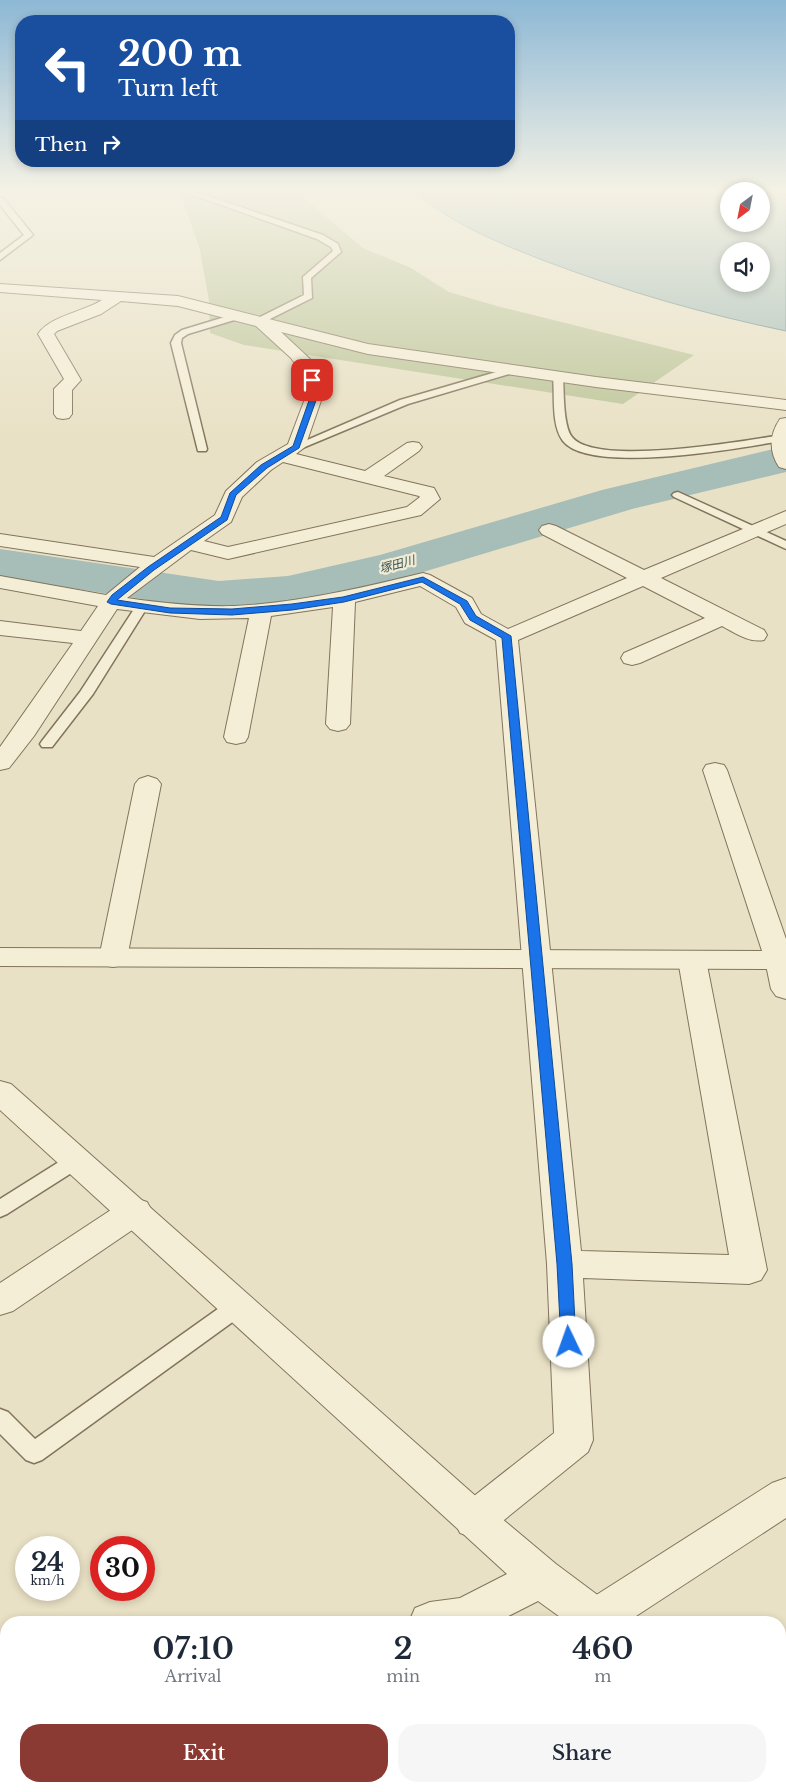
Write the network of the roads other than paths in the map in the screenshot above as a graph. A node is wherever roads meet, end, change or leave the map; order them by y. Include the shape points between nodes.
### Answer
1 (309, 276) edge
2 (0, 288) edge
3 (117, 297) junction
4 (238, 316) junction
5 (259, 321) junction
6 (513, 370) junction
7 (558, 377) junction
8 (786, 405) edge
9 (63, 414) dead end
10 (782, 435) edge
11 (413, 447) dead end
12 (202, 449) dead end
13 (288, 452) junction
14 (786, 462) edge
15 (368, 478) junction
16 (678, 495) dead end
17 (786, 517) edge
18 (549, 530) dead end
19 (754, 530) junction
20 (0, 540) edge
21 (188, 543) junction
22 (786, 545) edge
23 (155, 566) junction
24 (645, 577) junction
25 (0, 582) edge
26 (113, 599) junction
27 (344, 600) junction
28 (142, 606) junction
29 (261, 610) junction
30 (724, 618) junction
31 (0, 628) edge
32 (756, 635) dead end
33 (506, 636) junction
34 (87, 638) junction
35 (632, 658) dead end
36 (338, 724) dead end
37 (0, 729) edge
38 (25, 731) junction
39 (236, 737) dead end
40 (47, 744) dead end
41 (0, 763) edge
42 (715, 770) dead end
43 (148, 784) dead end
44 (0, 957) edge
45 (113, 958) junction
46 (536, 959) junction
47 (692, 960) junction
48 (782, 960) edge
49 (786, 989) edge
50 (0, 1092) edge
51 (77, 1160) junction
52 (0, 1209) edge
53 (134, 1211) junction
54 (565, 1264) junction
55 (0, 1301) edge
56 (237, 1307) junction
57 (0, 1420) edge
58 (786, 1496) edge
59 (474, 1520) junction
60 (541, 1578) junction
61 (467, 1616) edge
62 (590, 1616) edge
63 (604, 1616) edge

1 - 5 lane via 310,296
2 - 3 street
3 - 4 street via 178,301
3 - 9 street via 96,311 51,328 46,334 73,380 63,389
4 - 5 street
4 - 12 lane via 185,332 176,343
5 - 6 street via 368,349
5 - 13 street via 291,348 309,369 315,392
6 - 7 street
6 - 13 lane via 404,402
7 - 8 street
7 - 10 lane via 562,429 576,448 610,453 657,453 741,446
10 - 14 street
11 - 15 street
13 - 15 street
13 - 21 street via 264,466 233,494 224,518
15 - 21 street via 427,492 430,499 414,512 228,553
16 - 19 lane
17 - 19 street
18 - 24 street
19 - 22 lane
19 - 24 street
20 - 23 street
21 - 23 street
23 - 26 street
24 - 30 street
24 - 33 street
25 - 26 street
26 - 28 street
26 - 34 street
27 - 29 street
27 - 33 street via 423,579 464,603 473,618
27 - 36 street
28 - 29 street via 170,610
28 - 40 lane via 91,686
29 - 39 street
30 - 32 street
30 - 35 street
31 - 34 street
33 - 46 street
34 - 38 street
37 - 38 street
38 - 41 street
42 - 48 street
43 - 45 street
44 - 45 street
45 - 46 street
46 - 47 street
46 - 54 street
47 - 48 street
47 - 54 street via 748,1270
48 - 49 street
50 - 51 street
51 - 52 lane
51 - 53 street
53 - 55 street
53 - 56 street
54 - 59 street via 574,1440
56 - 57 lane via 34,1454
56 - 59 street
58 - 63 street via 656,1578
59 - 60 street
60 - 61 street
60 - 62 street

